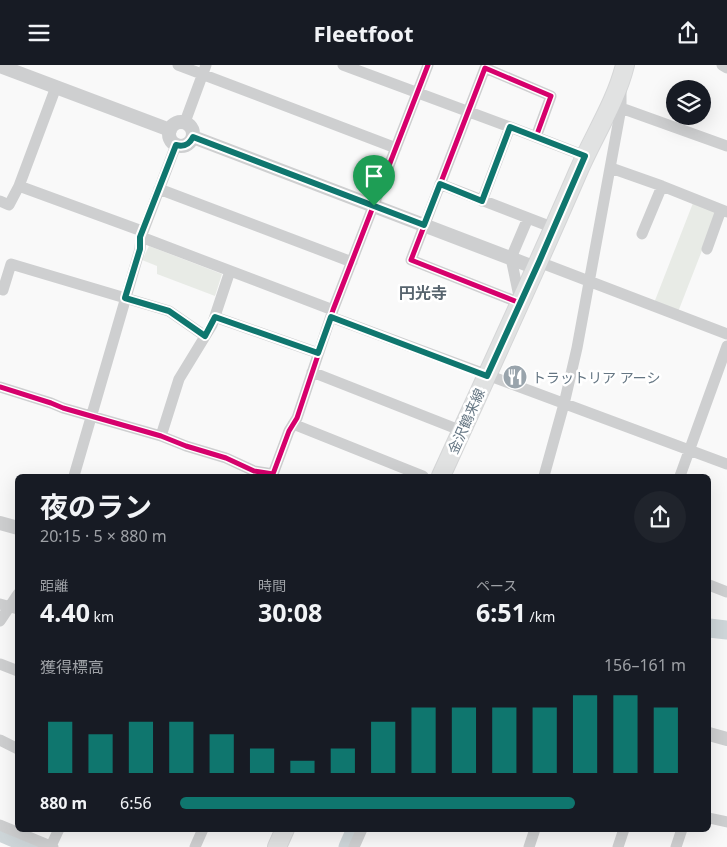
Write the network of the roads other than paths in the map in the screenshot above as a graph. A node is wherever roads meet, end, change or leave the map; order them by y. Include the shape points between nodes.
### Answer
1 (178, 65) edge
2 (343, 65) edge
3 (428, 65) edge
4 (722, 65) edge
5 (0, 66) edge
6 (727, 68) edge
7 (205, 70) edge
8 (623, 72) edge
9 (56, 87) junction
10 (418, 93) junction
11 (621, 108) junction
12 (468, 111) junction
13 (185, 122) junction
14 (510, 127) junction
15 (170, 130) junction
16 (193, 137) junction
17 (536, 137) junction
18 (176, 145) junction
19 (727, 146) edge
20 (396, 148) junction
21 (585, 156) junction
22 (611, 168) junction
23 (440, 184) junction
24 (19, 186) junction
25 (662, 186) junction
26 (159, 189) junction
27 (0, 201) edge
28 (482, 201) junction
29 (374, 206) junction
30 (724, 211) edge
31 (528, 218) junction
32 (424, 225) junction
33 (554, 228) junction
34 (142, 234) junction
35 (642, 234) dead end
36 (707, 249) dead end
37 (511, 258) junction
38 (352, 262) junction
39 (538, 265) junction
40 (230, 271) junction
41 (589, 282) junction
42 (0, 289) edge
43 (125, 298) junction
44 (520, 303) junction
45 (332, 314) junction
46 (215, 317) junction
47 (727, 334) edge
48 (205, 336) junction
49 (727, 346) edge
50 (318, 353) junction
51 (312, 373) junction
52 (487, 376) junction
53 (0, 387) edge
54 (564, 404) junction
55 (91, 416) junction
56 (293, 425) junction
57 (462, 431) junction
58 (161, 436) junction
59 (689, 450) junction
60 (727, 465) edge
61 (253, 473) edge
62 (75, 474) edge
63 (418, 474) edge
64 (443, 474) edge
65 (545, 474) edge
66 (681, 474) edge
67 (0, 523) edge
68 (15, 527) edge
69 (711, 586) edge
70 (727, 592) edge
71 (9, 607) edge
72 (0, 621) edge
73 (0, 665) edge
74 (15, 670) edge
75 (711, 735) edge
76 (727, 739) edge
77 (0, 740) edge
78 (15, 748) edge
79 (711, 818) edge
80 (727, 822) edge
81 (0, 825) edge
82 (15, 831) edge
83 (17, 832) edge
84 (58, 832) edge
85 (202, 832) edge
86 (284, 832) edge
87 (361, 832) edge
88 (534, 832) edge
89 (623, 832) edge
90 (681, 832) edge
91 (52, 847) edge
92 (195, 847) edge
93 (276, 847) edge
94 (354, 847) edge
95 (529, 847) edge
96 (618, 847) edge
97 (676, 847) edge

1 - 7 street
2 - 10 street
3 - 10 street
4 - 6 street
5 - 9 street
7 - 13 street
7 - 20 street
8 - 11 street
8 - 21 main road, 金沢鶴来線
9 - 15 street
9 - 24 street
10 - 12 street
10 - 20 street
11 - 19 street
11 - 22 street
12 - 14 street
12 - 17 street via 484,68 551,96
12 - 23 street
13 - 15 street via 174,124
13 - 16 street via 191,127
14 - 17 street
14 - 28 street
15 - 18 street via 170,137
16 - 18 street via 188,144
16 - 29 street
17 - 21 street
18 - 26 street
20 - 29 street
21 - 33 main road, 金沢鶴来線
22 - 25 street
22 - 41 street
23 - 28 street
23 - 32 street
24 - 27 street via 9,205
24 - 34 street
25 - 30 street
25 - 35 street
26 - 34 street
26 - 38 street
28 - 31 street
29 - 32 street
29 - 38 street
30 - 36 street
31 - 33 street
31 - 37 street
32 - 37 street
32 - 44 street via 411,259
33 - 39 main road, 金沢鶴来線
34 - 40 street
34 - 43 street
37 - 39 street
37 - 44 street
38 - 45 street
39 - 41 street
39 - 44 main road, 金沢鶴来線
40 - 45 street
40 - 46 street
41 - 47 street
41 - 54 street
42 - 43 street via 3,290 11,264
43 - 48 street via 169,311
43 - 55 street
44 - 52 main road, 金沢鶴来線
45 - 50 street
45 - 52 street
46 - 48 street
46 - 50 street
48 - 58 street via 179,379
49 - 59 street
50 - 51 street
51 - 56 street
51 - 57 street
52 - 54 street
52 - 57 main road, 金沢鶴来線
53 - 55 street
54 - 59 street
54 - 65 street
55 - 58 street
55 - 62 street
56 - 61 street via 273,474
56 - 63 street
57 - 64 main road, 金沢鶴来線
58 - 61 street via 226,458
59 - 60 street
59 - 66 street
67 - 68 street
69 - 70 street
71 - 72 street
73 - 74 street
75 - 76 street
77 - 78 street
79 - 80 street
81 - 82 street
83 - 91 street
84 - 91 street
85 - 92 street
86 - 93 main road
87 - 94 street
88 - 95 street
89 - 96 street
90 - 97 street

